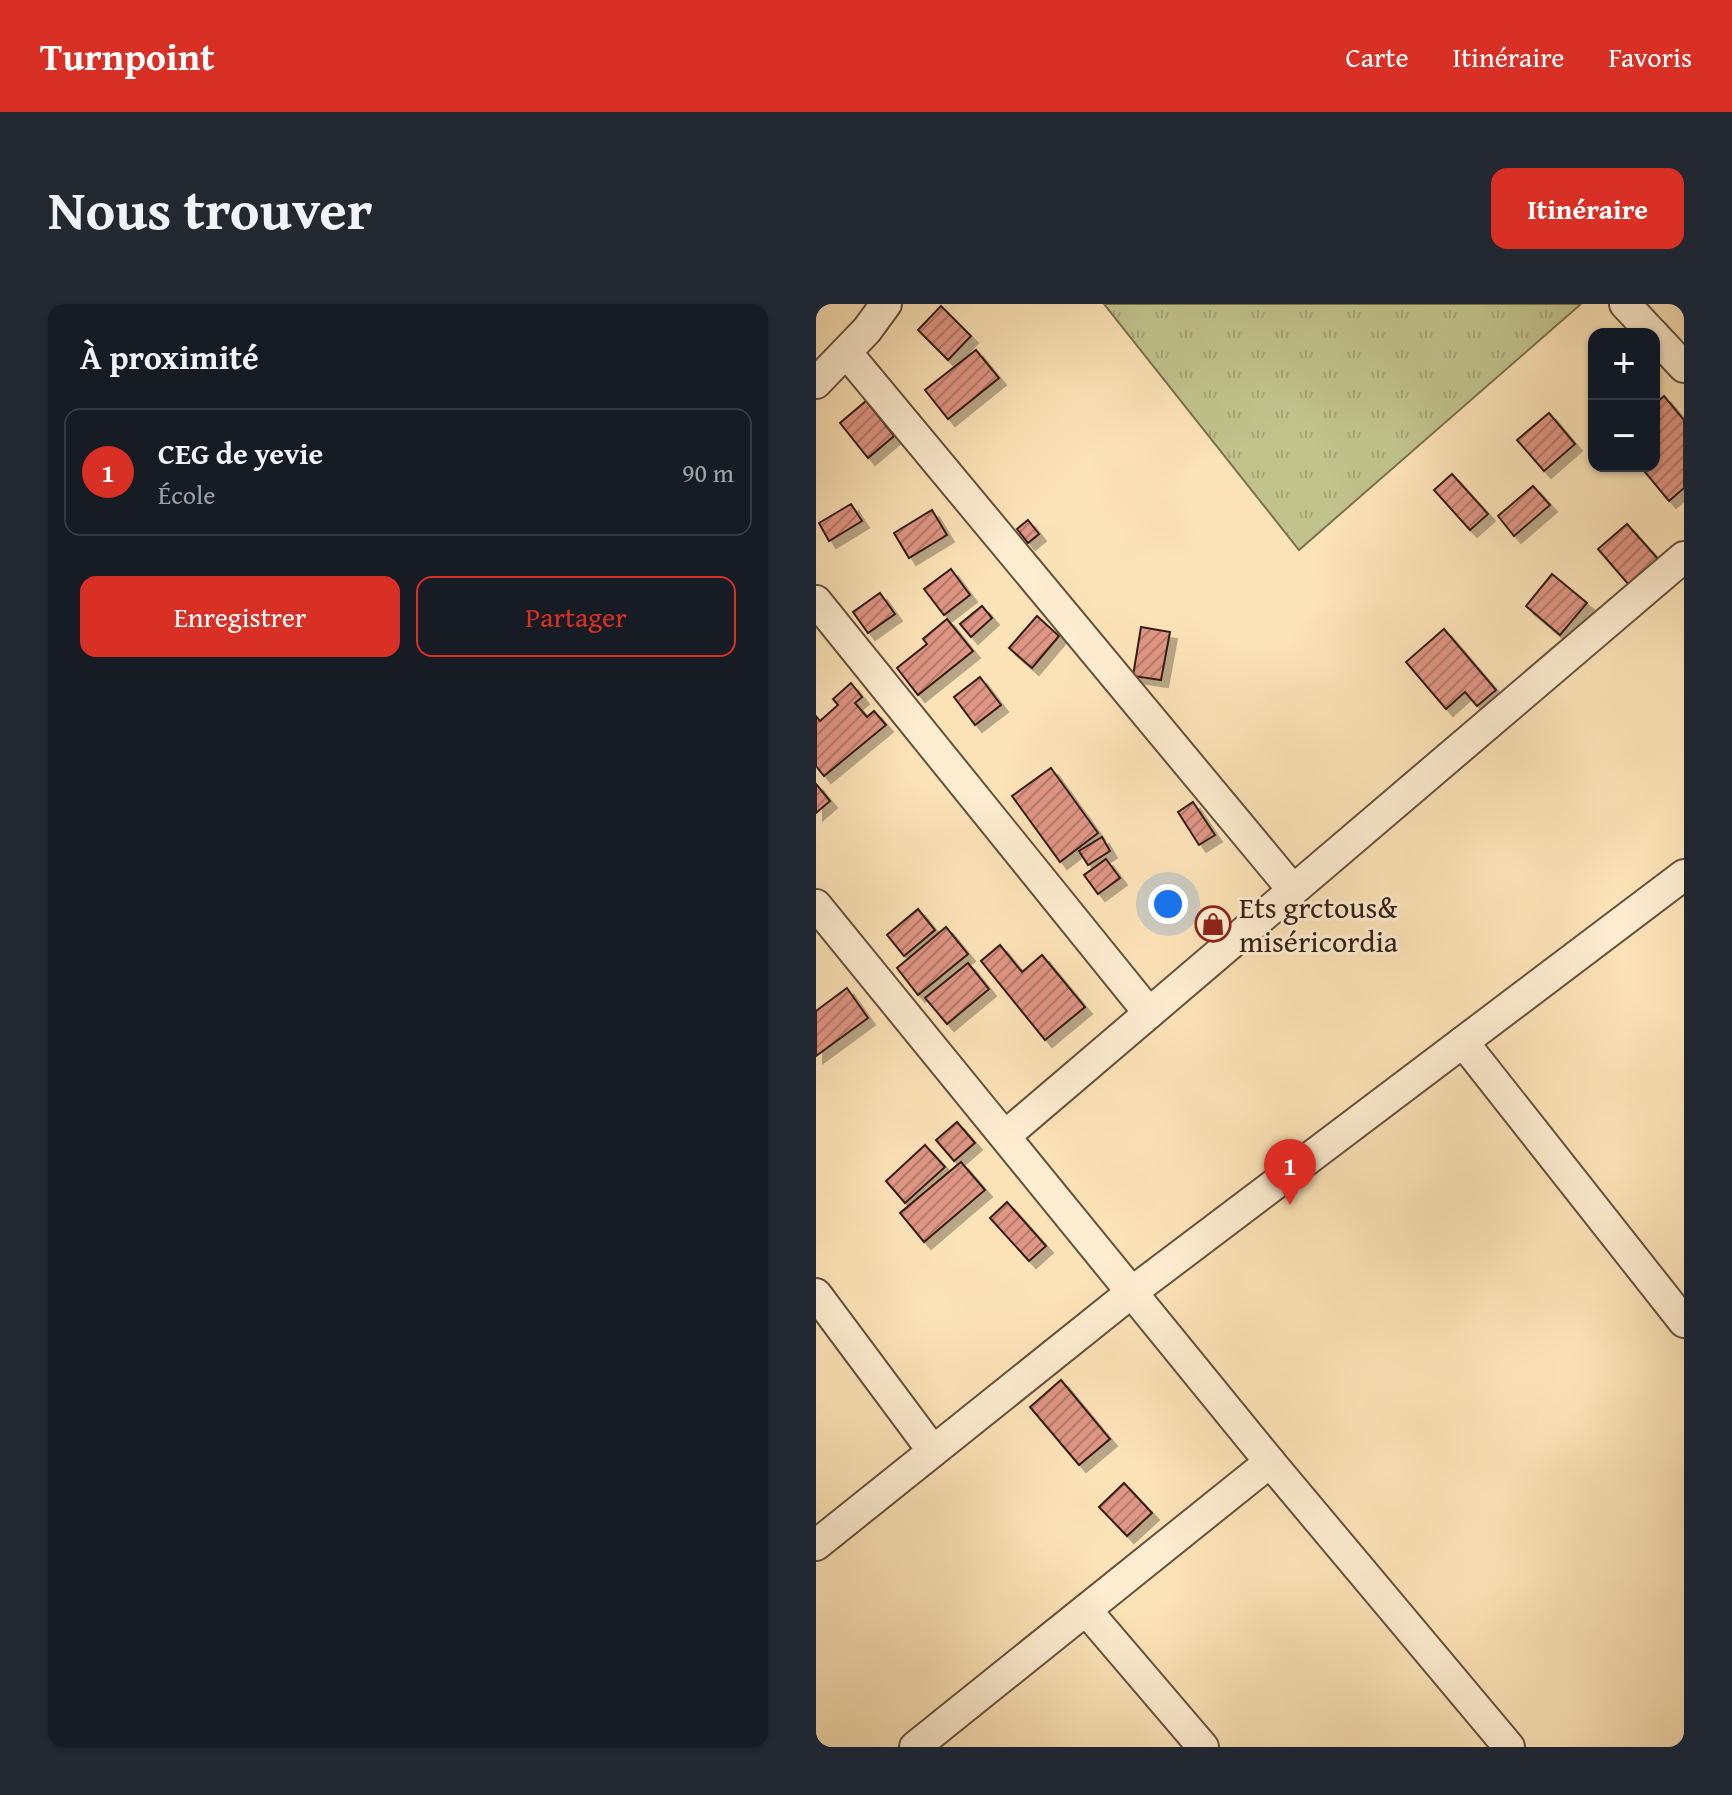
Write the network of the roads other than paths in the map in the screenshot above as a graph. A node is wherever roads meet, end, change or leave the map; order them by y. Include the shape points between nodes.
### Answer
1 (886, 304) edge
2 (1625, 304) edge
3 (1647, 328) edge
4 (1660, 342) edge
5 (846, 352) junction
6 (1684, 367) edge
7 (816, 383) edge
8 (1684, 557) edge
9 (816, 601) edge
10 (1683, 877) edge
11 (1293, 890) junction
12 (816, 905) edge
13 (1149, 1013) junction
14 (1463, 1042) junction
15 (1005, 1136) junction
16 (1132, 1292) junction
17 (816, 1294) edge
18 (1684, 1322) edge
19 (933, 1451) junction
20 (1270, 1462) junction
21 (816, 1545) edge
22 (1086, 1610) junction
23 (925, 1744) edge
24 (1203, 1747) edge
25 (1509, 1747) edge

1 - 5 street
2 - 3 street
4 - 6 street
5 - 7 street
5 - 11 street
8 - 11 street
9 - 13 street
10 - 14 street
11 - 13 street
12 - 15 street
13 - 15 street
14 - 16 street
14 - 18 street
15 - 16 street
16 - 19 street
16 - 20 street
17 - 19 street
19 - 21 street
20 - 22 street
20 - 25 street
22 - 23 street
22 - 24 street

